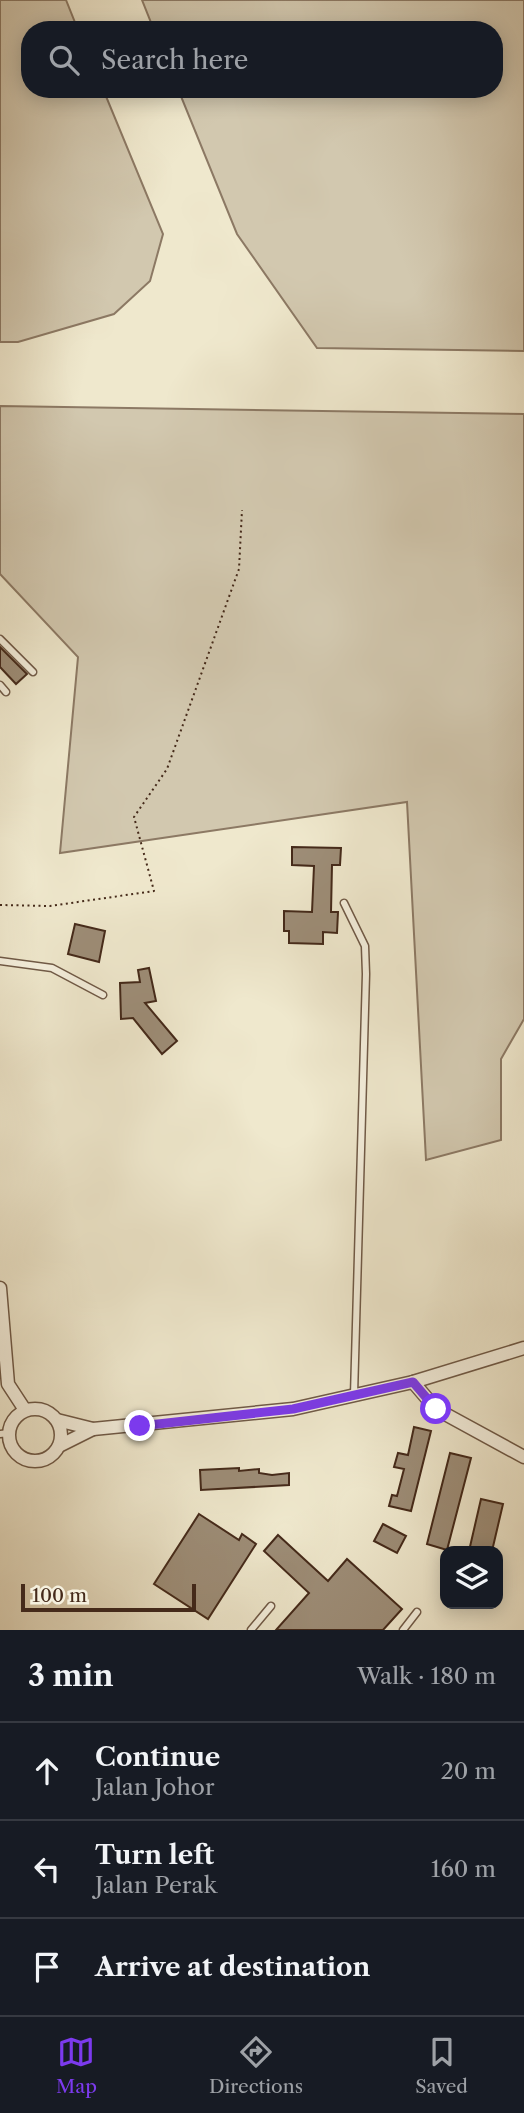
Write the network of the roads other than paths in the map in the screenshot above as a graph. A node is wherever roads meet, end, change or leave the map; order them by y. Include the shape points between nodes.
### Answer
1 (0, 639) edge
2 (33, 672) dead end
3 (0, 685) edge
4 (6, 692) dead end
5 (344, 903) dead end
6 (0, 961) edge
7 (103, 995) dead end
8 (0, 1288) edge
9 (524, 1349) edge
10 (413, 1382) junction
11 (355, 1395) junction
12 (25, 1410) junction
13 (57, 1420) junction
14 (93, 1429) junction
15 (4, 1434) edge
16 (59, 1447) junction
17 (524, 1457) edge
18 (271, 1606) dead end
19 (417, 1612) dead end
20 (251, 1630) edge
21 (403, 1630) edge

1 - 2 lane
3 - 4 lane
5 - 11 lane via 365,946 366,974
6 - 7 lane via 52,968
8 - 12 street via 8,1384
9 - 10 street
10 - 11 street
10 - 17 street via 436,1409
11 - 14 street via 293,1409
12 - 13 street via 43,1409
12 - 15 street
13 - 14 street
13 - 16 street via 62,1438
14 - 16 street
15 - 16 street via 15,1452 30,1461 47,1459
18 - 20 lane
19 - 21 lane

